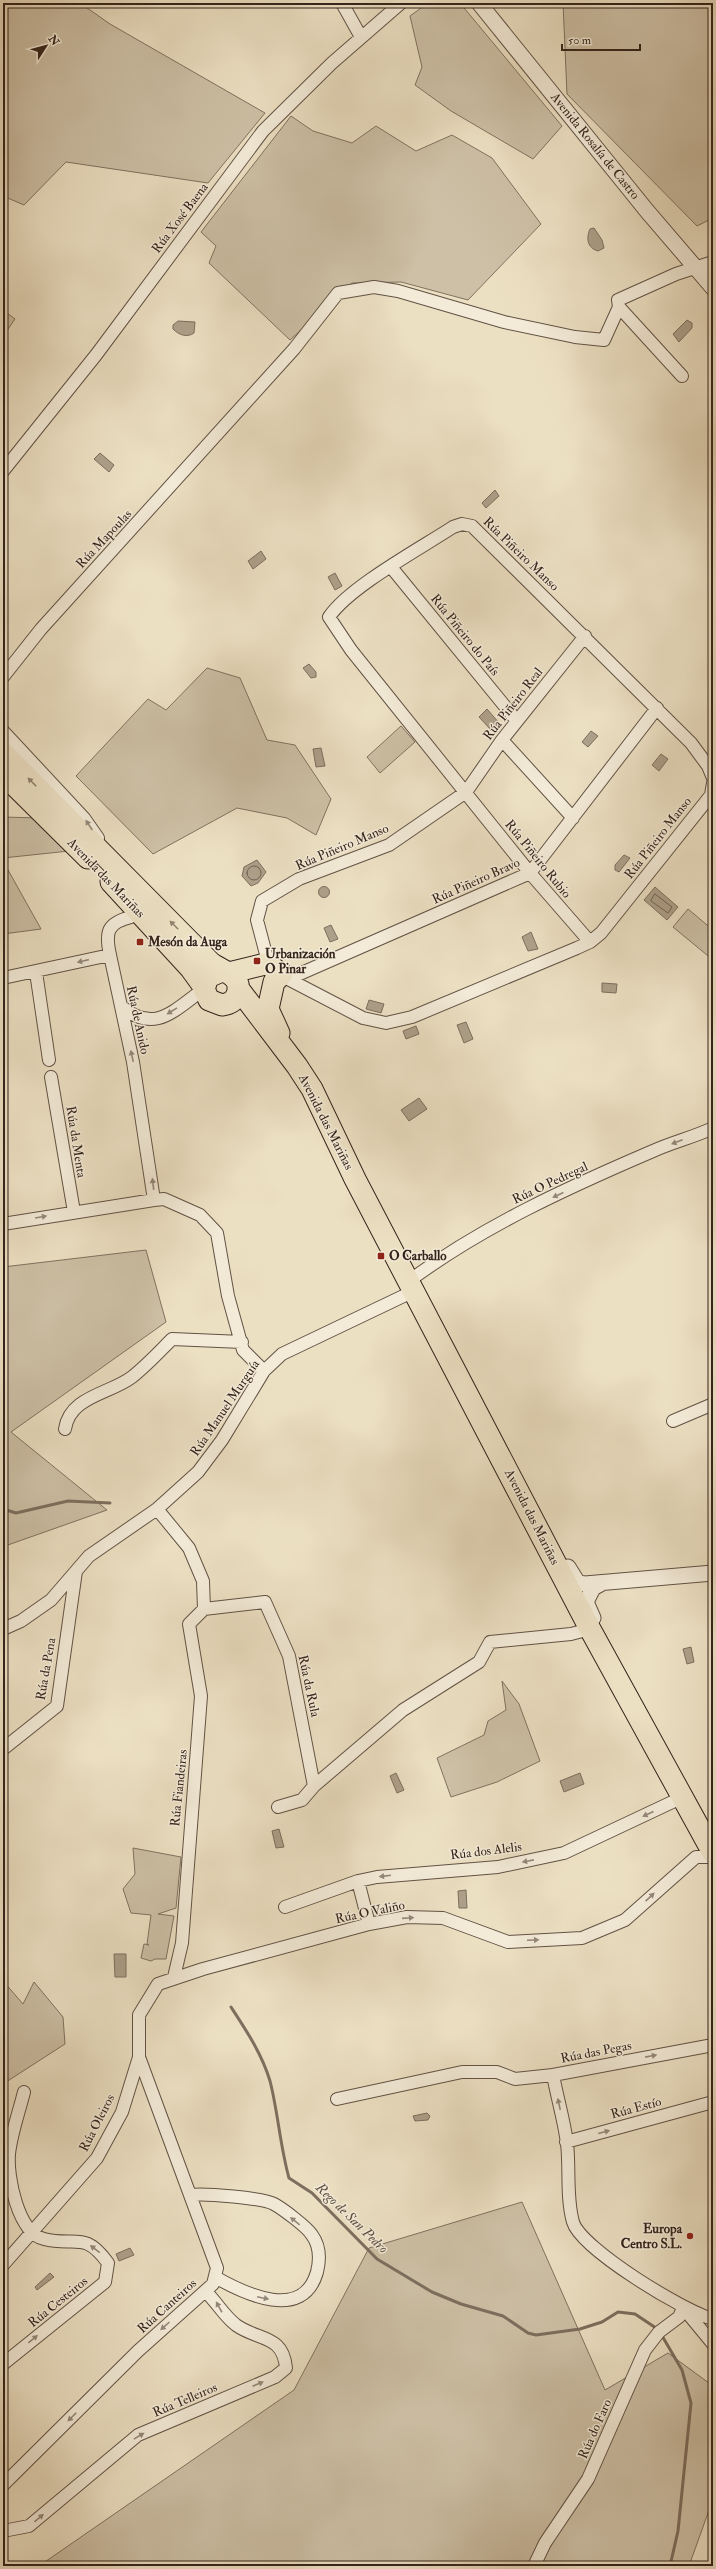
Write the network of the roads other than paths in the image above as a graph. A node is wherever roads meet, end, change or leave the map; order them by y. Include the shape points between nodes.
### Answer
1 (342, 3) edge
2 (401, 3) edge
3 (479, 3) edge
4 (361, 37) junction
5 (713, 262) edge
6 (694, 267) junction
7 (713, 288) edge
8 (619, 307) junction
9 (682, 376) dead end
10 (3, 471) edge
11 (392, 567) junction
12 (585, 636) junction
13 (3, 677) edge
14 (657, 708) junction
15 (517, 721) junction
16 (3, 731) edge
17 (502, 740) junction
18 (3, 753) edge
19 (3, 774) edge
20 (713, 778) edge
21 (713, 782) edge
22 (466, 792) junction
23 (573, 818) junction
24 (118, 869) junction
25 (530, 872) junction
26 (123, 894) junction
27 (131, 917) junction
28 (590, 942) junction
29 (177, 953) junction
30 (110, 955) junction
31 (36, 972) junction
32 (279, 976) junction
33 (3, 978) edge
34 (232, 980) junction
35 (204, 988) junction
36 (222, 1005) junction
37 (121, 1006) junction
38 (49, 1060) dead end
39 (297, 1066) junction
40 (51, 1078) dead end
41 (713, 1128) edge
42 (355, 1179) junction
43 (154, 1200) junction
44 (74, 1212) junction
45 (3, 1224) edge
46 (412, 1286) junction
47 (242, 1342) junction
48 (264, 1371) junction
49 (713, 1404) edge
50 (673, 1422) dead end
51 (65, 1429) dead end
52 (512, 1478) junction
53 (157, 1509) junction
54 (76, 1570) junction
55 (713, 1573) edge
56 (602, 1583) junction
57 (204, 1609) junction
58 (3, 1629) edge
59 (590, 1629) junction
60 (634, 1709) junction
61 (3, 1749) edge
62 (314, 1786) junction
63 (683, 1797) junction
64 (278, 1807) dead end
65 (713, 1853) edge
66 (713, 1857) edge
67 (358, 1881) junction
68 (285, 1907) dead end
69 (369, 1924) junction
70 (174, 1977) junction
71 (713, 2045) edge
72 (139, 2057) junction
73 (553, 2075) junction
74 (24, 2092) dead end
75 (337, 2099) dead end
76 (713, 2102) edge
77 (566, 2142) junction
78 (190, 2195) junction
79 (34, 2232) junction
80 (3, 2265) edge
81 (215, 2277) junction
82 (205, 2291) junction
83 (683, 2308) junction
84 (713, 2318) edge
85 (713, 2344) edge
86 (3, 2364) edge
87 (3, 2485) edge
88 (3, 2531) edge
89 (534, 2566) edge

1 - 4 street
2 - 4 street, Rúa Xosé Baena
3 - 6 street, Avenida Rosalía de Castro
4 - 10 street, Rúa Xosé Baena via 263,131 96,355
5 - 6 street
6 - 7 street, Avenida Rosalía de Castro
6 - 8 street via 630,293 618,300
8 - 9 street
8 - 13 street, Rúa Mapoulas via 604,340 575,337 504,322 398,291 374,287 338,294 294,349 41,629
11 - 12 street, Rúa Piñeiro Manso via 453,527 462,524 472,526
11 - 15 street, Rúa Piñeiro do País
11 - 22 street, Rúa Piñeiro Manso via 336,606 329,617 351,650
12 - 14 street, Rúa Piñeiro Manso
12 - 15 street, Rúa Piñeiro Real
14 - 20 street, Rúa Piñeiro Manso via 691,743 708,766
14 - 23 street, Rúa Piñeiro Bravo
15 - 17 street, Rúa Piñeiro Real
24 -> 16 street, Avenida das Mariñas via 84,818
17 - 22 street, Rúa Piñeiro Real
17 - 23 street
24 -> 18 highway, Avenida das Mariñas
19 - 26 highway, Avenida das Mariñas
21 - 28 street, Rúa Piñeiro Manso via 711,795 610,922
22 - 25 street, Rúa Piñeiro Rubio
22 - 32 street, Rúa Piñeiro Manso via 389,845 299,879 262,901 258,909 260,932 267,958
23 - 25 street, Rúa Piñeiro Bravo
34 -> 24 highway, Avenida das Mariñas
25 - 28 street, Rúa Piñeiro Rubio
25 - 32 street, Rúa Piñeiro Bravo
26 - 27 street
26 - 29 highway, Avenida das Mariñas
27 - 29 street via 162,946
27 - 30 street, Rúa de Anido via 117,921 110,927 107,943
28 - 32 street, Rúa Piñeiro Manso via 412,1017 386,1023 363,1018
29 - 35 highway, Avenida das Mariñas
30 -> 31 street
30 - 37 street, Rúa de Anido
31 - 33 street
31 - 38 street
32 - 34 highway via 253,976
32 - 39 highway via 268,1009
34 - 35 highway via 208,977
34 - 36 highway via 232,1002
34 - 39 highway, Avenida das Mariñas
35 - 36 highway via 209,1000
35 -> 37 street via 169,1013 151,1021 133,1016
36 - 42 highway, Avenida das Mariñas via 251,1022 273,1046
43 -> 37 street, Rúa de Anido via 133,1062
39 - 42 highway, Avenida das Mariñas via 325,1116
40 - 44 street, Rúa da Menta
41 -> 46 street, Rúa O Pedregal via 654,1150 517,1214 467,1241
42 - 46 highway, Avenida das Mariñas
43 - 44 street
43 - 47 street via 164,1199 200,1215 217,1234 228,1296
45 -> 44 street
46 - 48 street, Rúa Manuel Murguía via 367,1315 301,1343 282,1354
46 - 52 highway, Avenida das Mariñas
47 - 48 street via 244,1350
47 - 51 street, Rúa Manuel Murguía via 172,1339 132,1378 78,1404 66,1422
48 - 53 street, Rúa Manuel Murguía via 222,1440 198,1472
49 - 50 street
52 - 56 street via 535,1506 574,1579 585,1584
52 - 59 highway, Avenida das Mariñas
53 - 54 street, Rúa Manuel Murguía via 89,1556
53 - 57 street via 189,1548 203,1581
54 - 58 street, Rúa Manuel Murguía via 51,1600 21,1621
54 - 61 street, Rúa da Pena via 56,1706
55 - 56 street
56 - 60 street via 593,1588 586,1602 632,1692
57 - 62 street, Rúa da Rula via 265,1602 289,1656
57 - 70 street, Rúa Fiandeiras via 189,1624 201,1696 182,1943
59 - 60 highway, Avenida das Mariñas
59 - 62 street via 571,1634 490,1642 479,1662 403,1710
60 - 63 highway, Avenida das Mariñas
62 - 64 street via 302,1800
63 - 65 highway, Avenida das Mariñas
63 -> 67 street, Rúa dos Alelis via 564,1853 498,1867 419,1872
69 -> 66 street, Rúa O Valiño via 406,1917 443,1918 508,1942 582,1938 626,1920 696,1857
67 - 68 street, Rúa dos Alelis
67 - 69 street
69 - 70 street, Rúa O Valiño
70 - 72 street, Rúa Oleiros via 158,1984 140,2015
73 -> 71 street, Rúa das Pegas
72 - 78 street, Rúa Canteiros
72 - 79 street, Rúa Oleiros via 122,2112 97,2158
73 - 75 street via 515,2079 497,2072 462,2072
77 -> 73 street, Rúa das Pegas
74 - 79 street via 9,2154 14,2195 24,2223
77 -> 76 street, Rúa Estío
77 - 83 street, Rúa das Pegas via 573,2223 587,2242
78 - 81 street, Rúa Canteiros via 217,2268
81 -> 78 street via 256,2296 280,2301 298,2299 314,2282 320,2259 312,2235 273,2203 207,2193
79 - 80 street, Rúa Oleiros
86 -> 79 street, Rúa Cesteiros via 105,2282 108,2263 98,2250 84,2241 43,2239
81 - 82 street, Rúa Canteiros via 213,2284
82 -> 87 street, Rúa Canteiros via 138,2350
88 -> 82 street, Rúa Telleiros via 29,2526 138,2435 275,2377 286,2368 285,2356 278,2344 238,2326 223,2314 216,2301
83 - 84 street
83 - 85 street
83 - 89 street, Rúa do Faro via 679,2317 659,2332 645,2350 588,2479 545,2543

